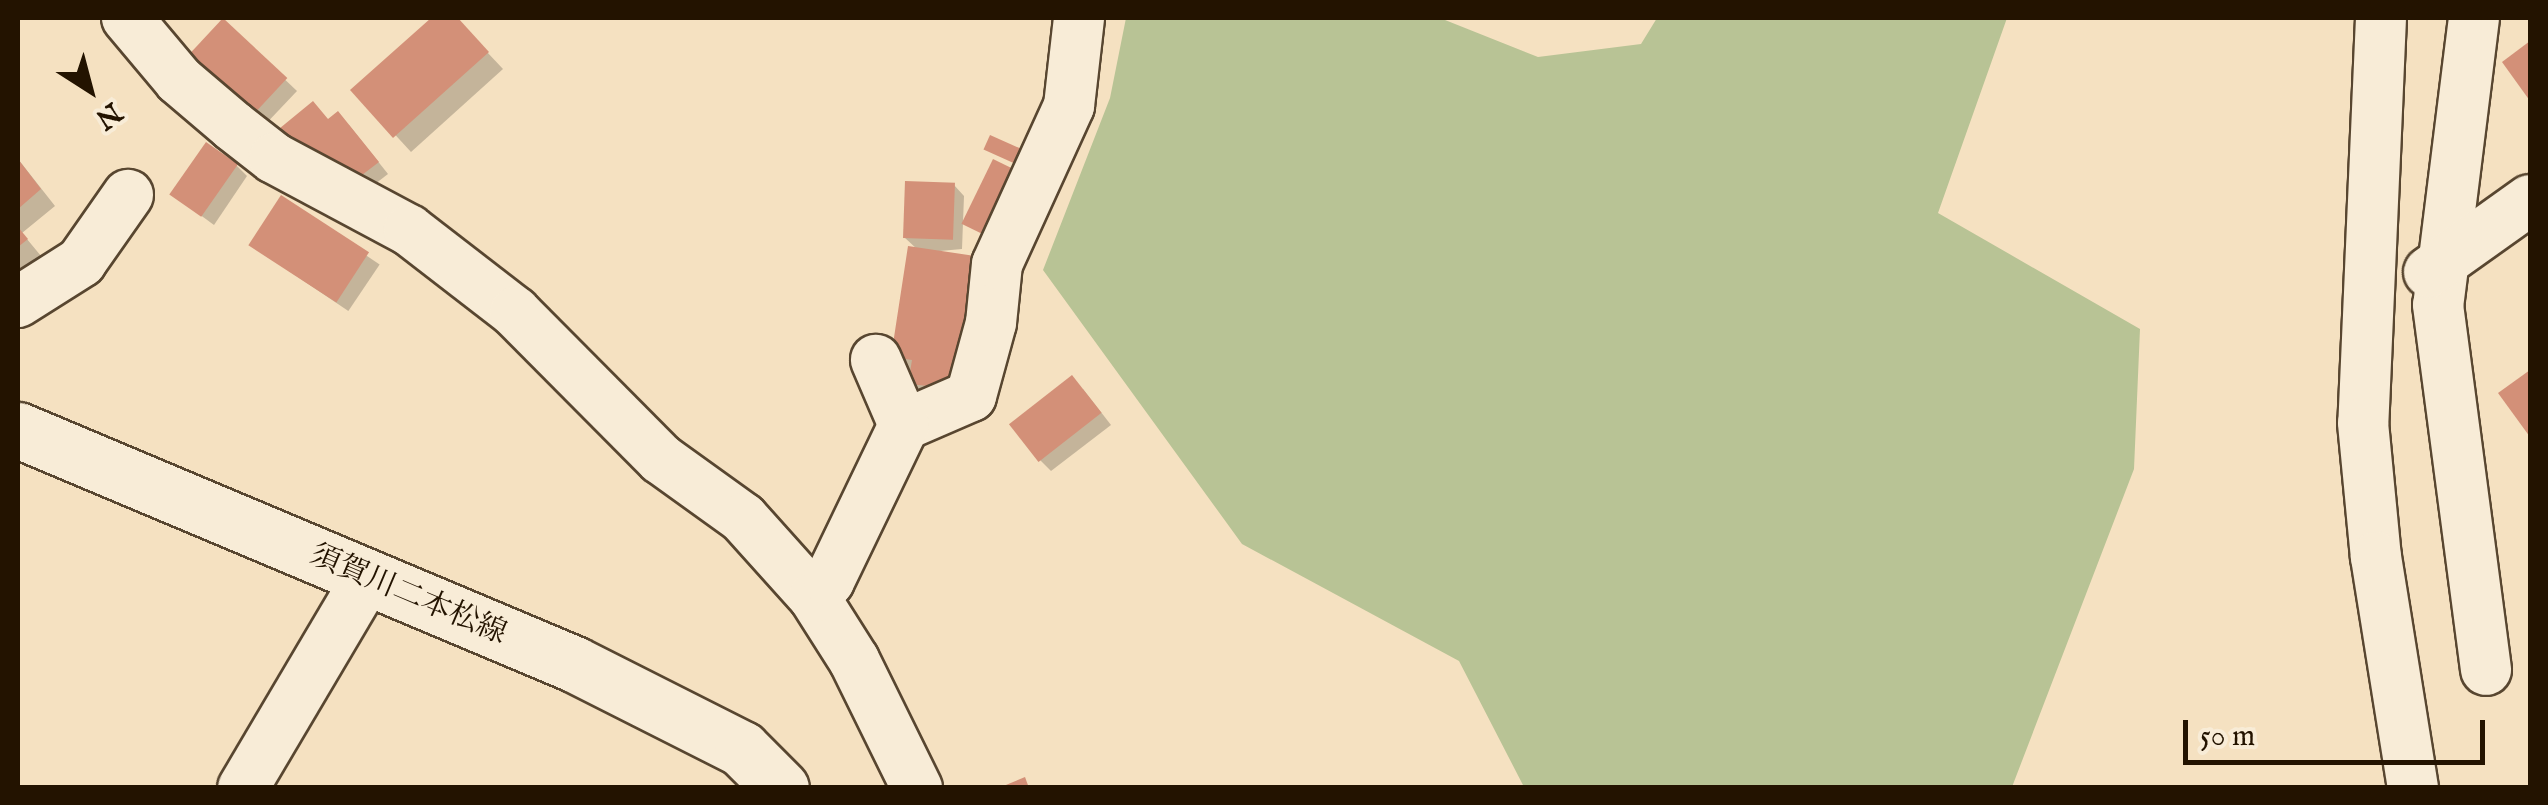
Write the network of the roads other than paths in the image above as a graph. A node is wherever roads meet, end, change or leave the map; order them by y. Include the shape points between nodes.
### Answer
1 (127, 18) edge
2 (1079, 18) edge
3 (2381, 18) edge
4 (2474, 18) edge
5 (128, 195) dead end
6 (2530, 200) edge
7 (2444, 262) junction
8 (18, 302) edge
9 (2368, 315) junction
10 (876, 360) dead end
11 (904, 424) junction
12 (18, 430) edge
13 (367, 578) junction
14 (814, 597) junction
15 (2486, 670) dead end
16 (243, 788) edge
17 (782, 788) edge
18 (917, 788) edge
19 (2413, 788) edge

1 - 14 street via 179,80 274,158 409,230 515,312 660,458 743,518
2 - 11 street via 1068,106 997,264 992,324 971,396
3 - 9 street
4 - 7 street
5 - 8 street via 81,262
6 - 7 street
7 - 9 street
7 - 15 street via 2438,305
9 - 19 street via 2365,442
10 - 11 street
11 - 14 street via 829,581
12 - 13 main road, 須賀川二本松線
13 - 16 street
13 - 17 main road, 須賀川二本松線 via 574,664 726,741
14 - 18 street via 854,660

